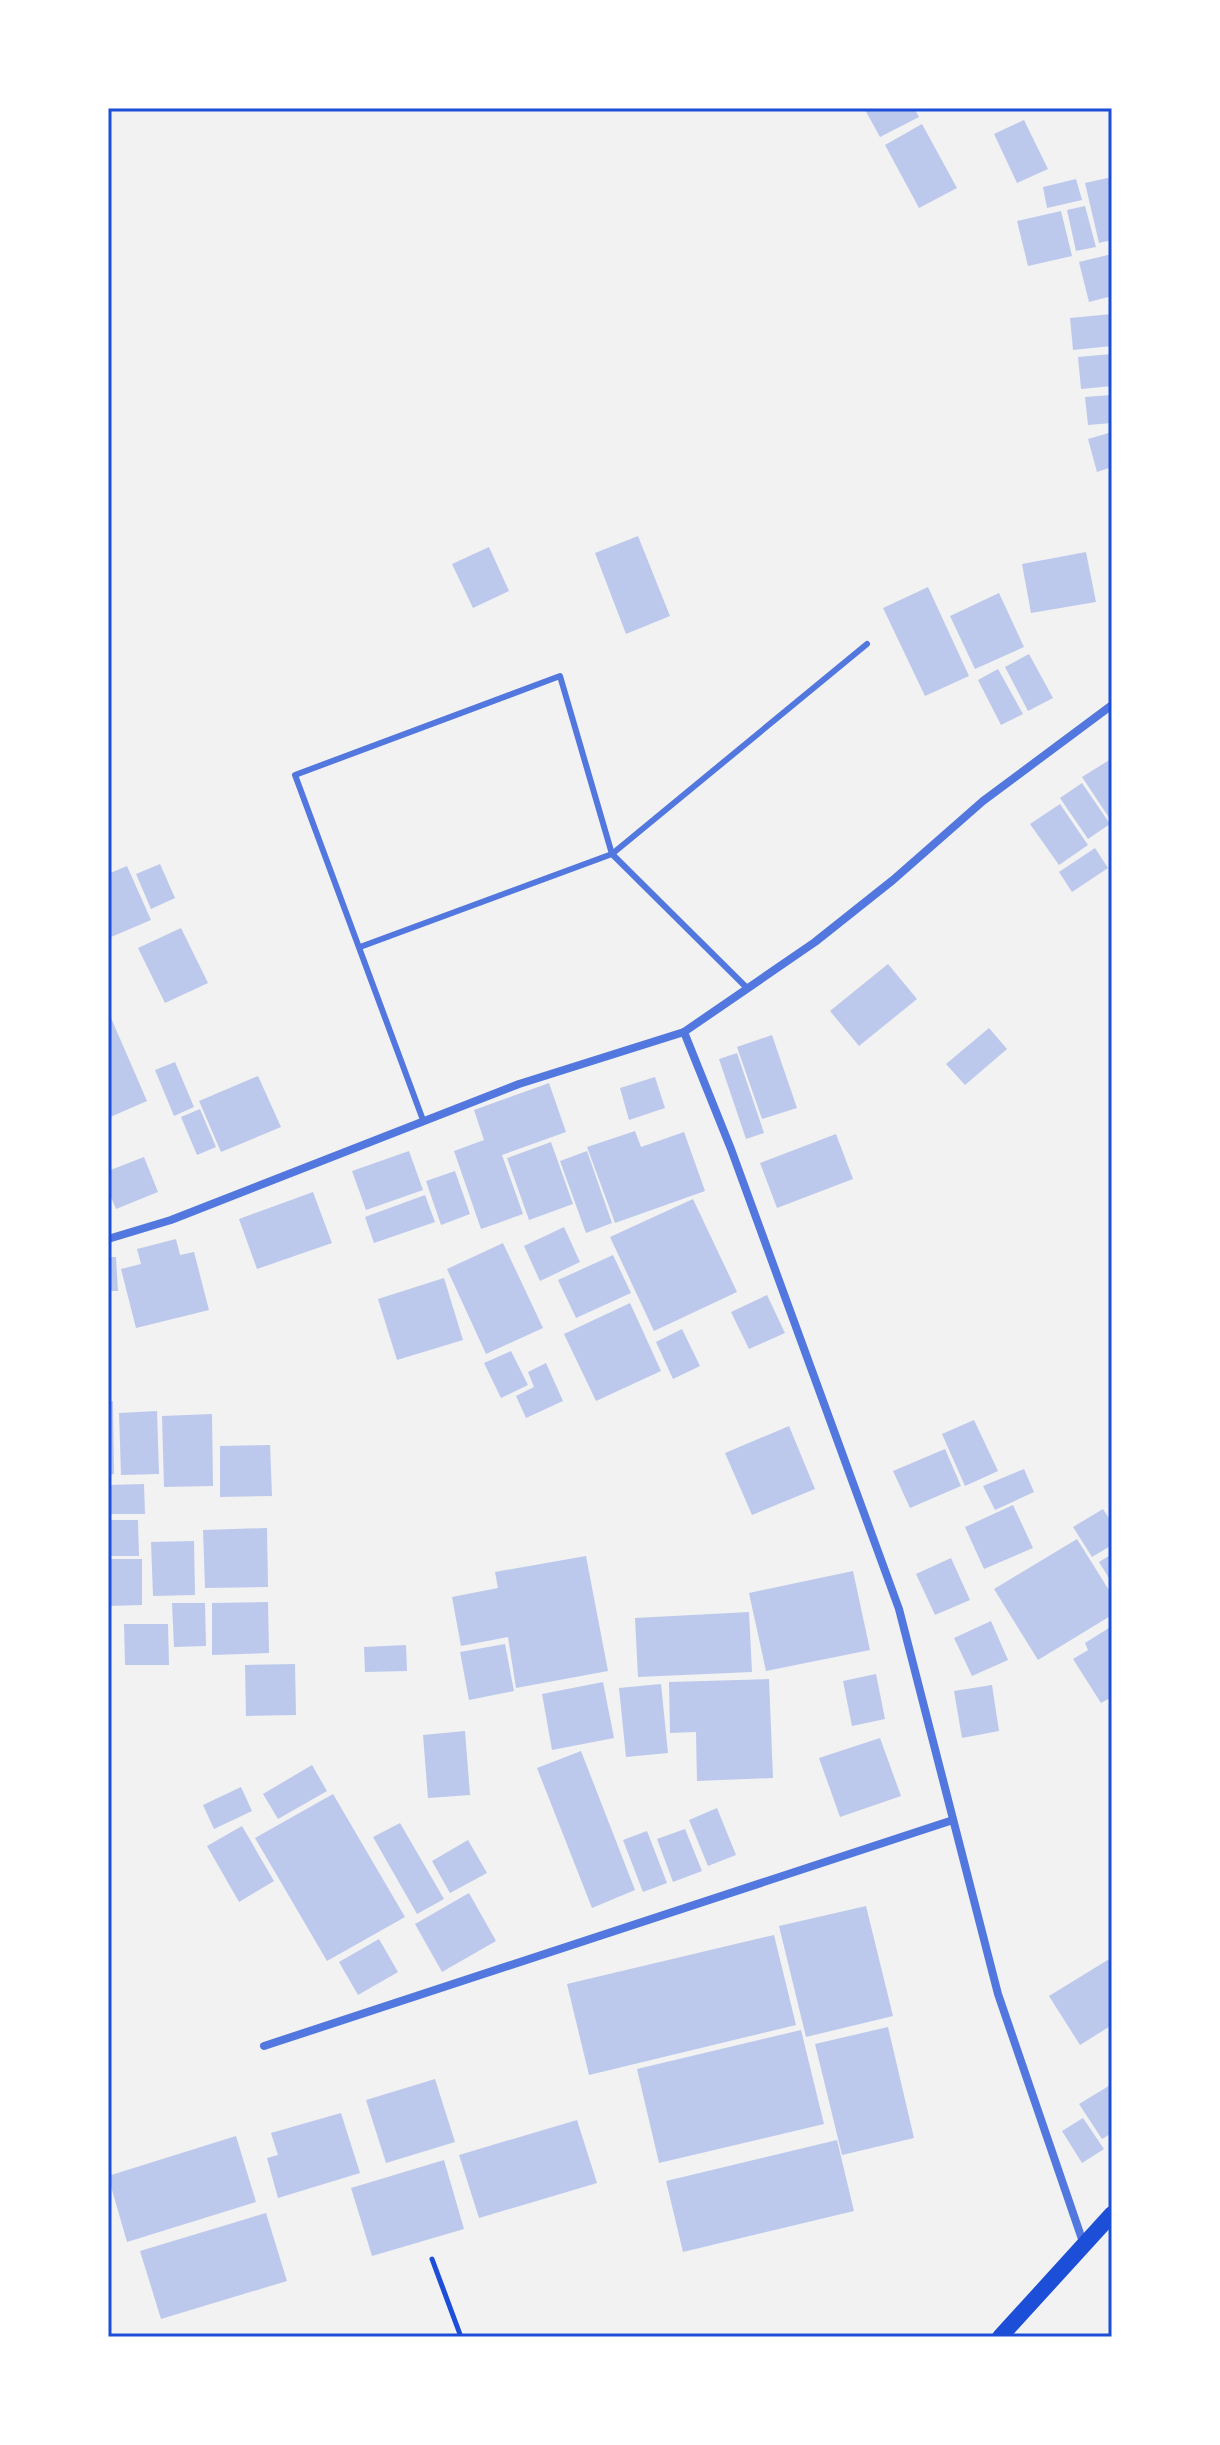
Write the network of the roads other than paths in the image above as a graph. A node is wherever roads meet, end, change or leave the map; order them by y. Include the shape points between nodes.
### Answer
1 (867, 644) dead end
2 (1112, 705) edge
3 (612, 854) junction
4 (360, 947) junction
5 (746, 987) junction
6 (684, 1032) junction
7 (423, 1120) junction
8 (108, 1239) edge
9 (953, 1820) junction
10 (264, 2046) dead end
11 (1112, 2214) edge
12 (1084, 2245) junction
13 (1000, 2337) edge

1 - 3 lane
2 - 5 street via 983,801 815,942
3 - 4 lane
3 - 4 lane via 560,676 295,775
3 - 5 lane
4 - 7 lane
5 - 6 street
6 - 7 street
6 - 9 street via 899,1609
7 - 8 street via 171,1220
9 - 10 street
9 - 12 street via 998,1994
11 - 12 main road
12 - 13 main road

